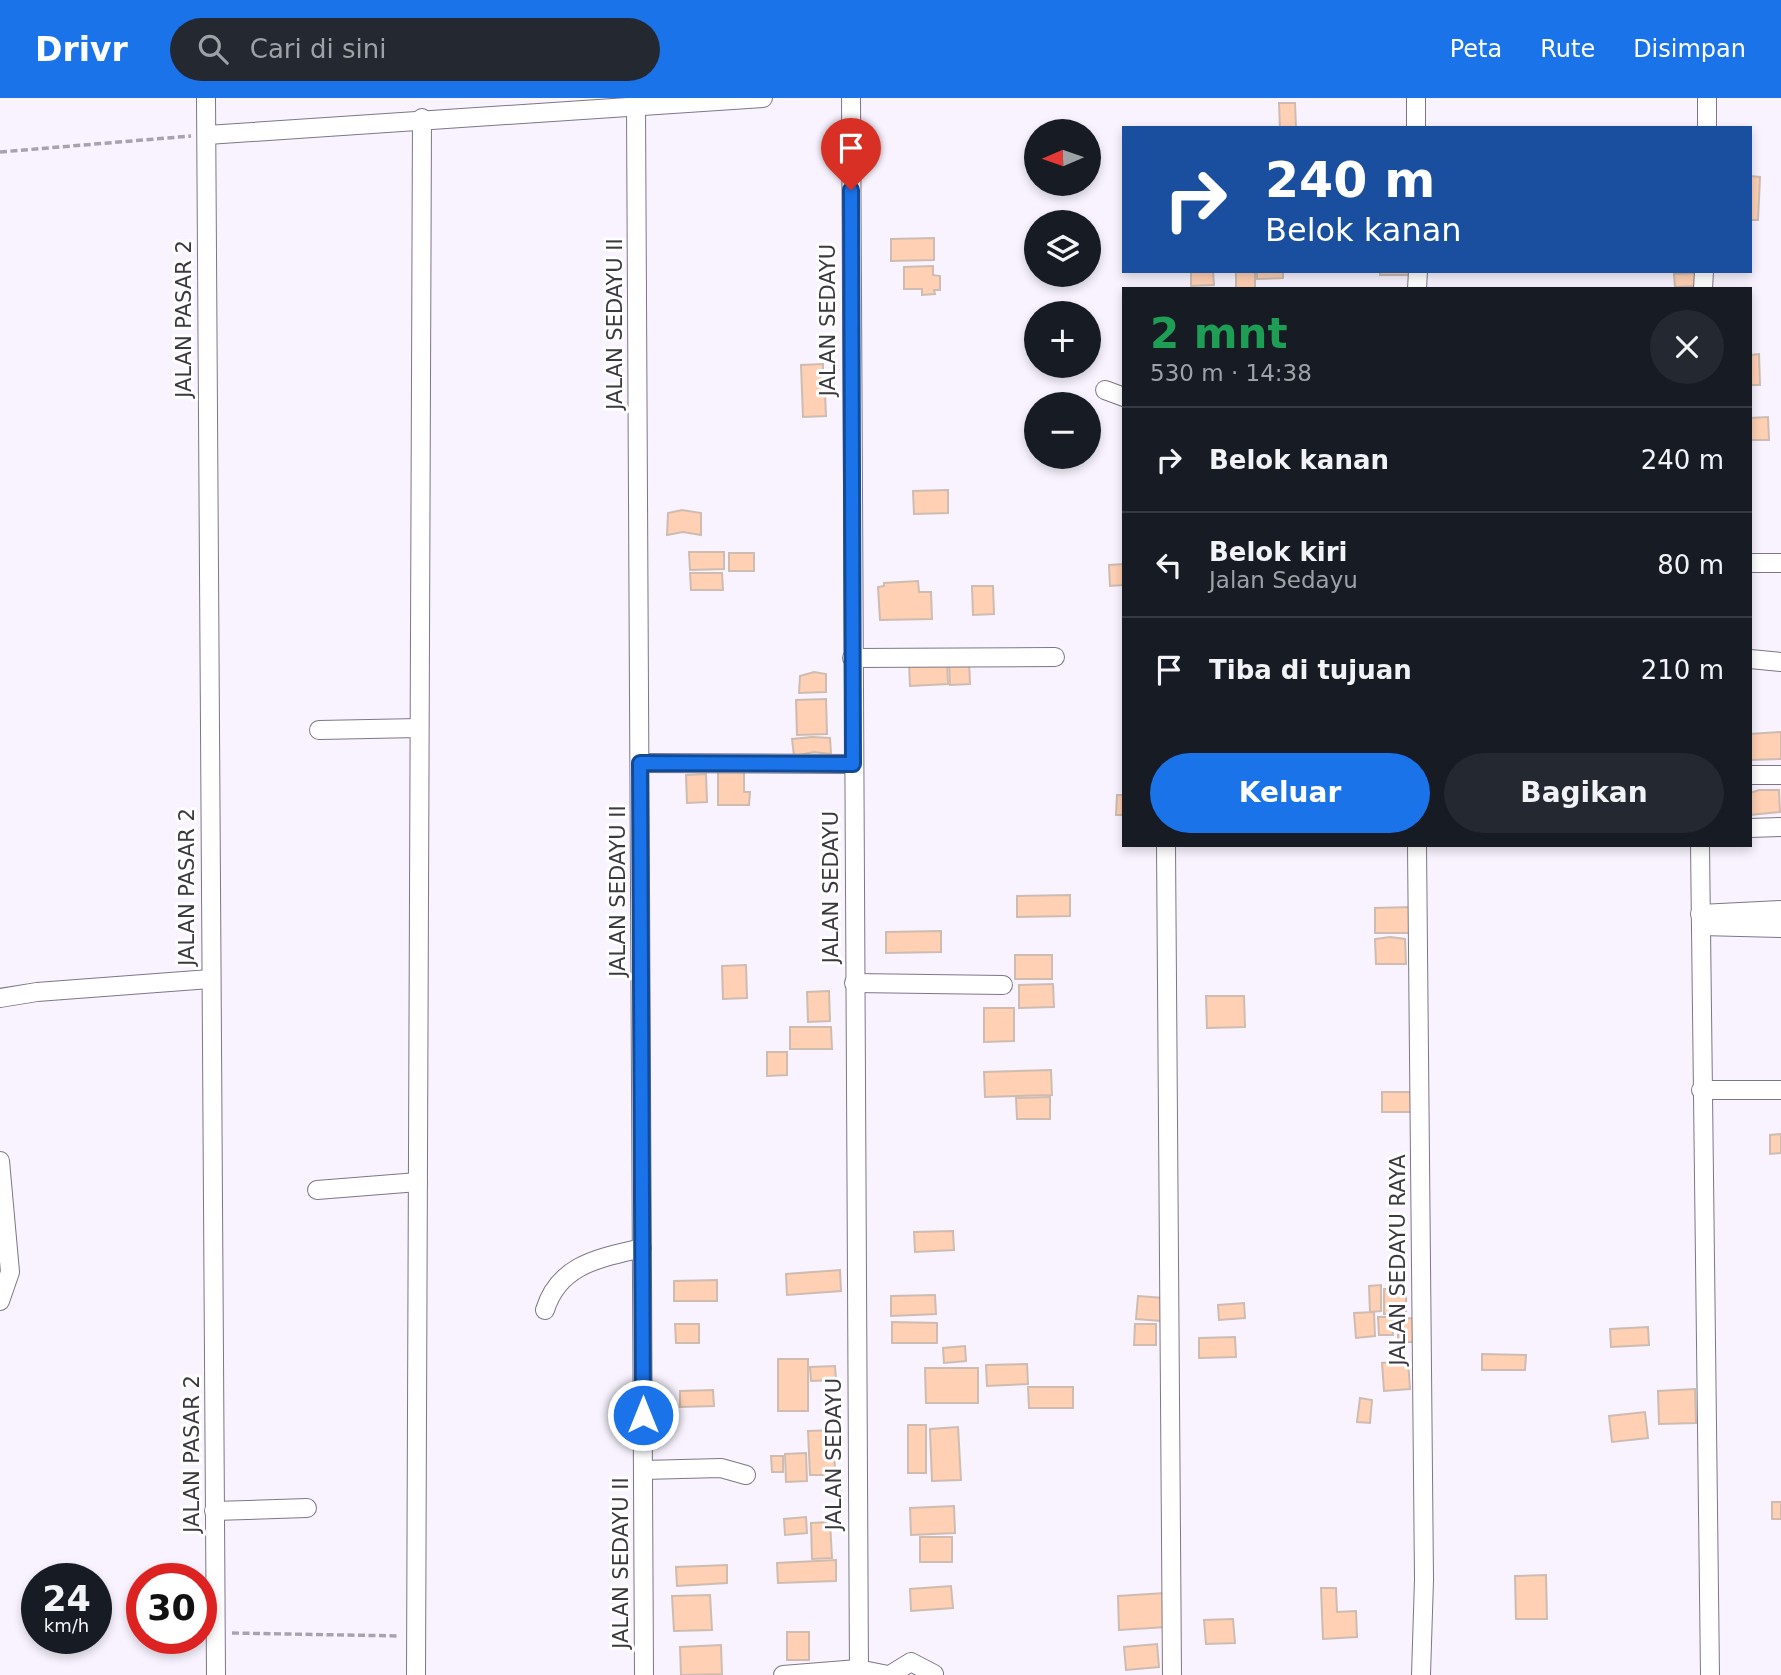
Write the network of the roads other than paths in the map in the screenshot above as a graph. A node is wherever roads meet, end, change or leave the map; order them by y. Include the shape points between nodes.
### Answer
1 (206, 98) edge
2 (763, 98) edge
3 (851, 98) edge
4 (1416, 98) edge
5 (1707, 98) edge
6 (636, 106) junction
7 (422, 118) junction
8 (1416, 126) edge
9 (1707, 126) edge
10 (207, 135) junction
11 (1105, 390) dead end
12 (1122, 396) edge
13 (1752, 563) edge
14 (1781, 563) edge
15 (1055, 657) dead end
16 (852, 658) junction
17 (1752, 659) edge
18 (1781, 662) edge
19 (419, 728) junction
20 (319, 730) dead end
21 (640, 763) junction
22 (853, 764) junction
23 (1752, 775) edge
24 (1781, 775) edge
25 (1781, 827) edge
26 (1752, 828) edge
27 (1166, 847) edge
28 (1417, 847) edge
29 (1700, 847) edge
30 (1781, 910) edge
31 (1700, 920) junction
32 (1781, 928) edge
33 (210, 979) junction
34 (854, 983) junction
35 (1003, 985) dead end
36 (0, 998) edge
37 (1701, 1090) junction
38 (1781, 1090) edge
39 (0, 1161) edge
40 (418, 1182) junction
41 (317, 1190) dead end
42 (642, 1248) junction
43 (0, 1301) edge
44 (545, 1310) dead end
45 (643, 1470) junction
46 (746, 1475) dead end
47 (307, 1508) dead end
48 (215, 1511) junction
49 (858, 1672) edge
50 (934, 1674) edge
51 (216, 1675) edge
52 (416, 1675) edge
53 (644, 1675) edge
54 (783, 1675) edge
55 (889, 1675) edge
56 (1172, 1675) edge
57 (1421, 1675) edge
58 (1710, 1675) edge

1 - 10 street, JALAN PASAR 2
2 - 6 street
3 - 16 street, JALAN SEDAYU
4 - 8 street
5 - 9 street
6 - 7 street
6 - 21 street, JALAN SEDAYU II
7 - 10 street
7 - 19 street
10 - 33 street, JALAN PASAR 2
11 - 12 street
13 - 14 street
15 - 16 street
16 - 22 street, JALAN SEDAYU
17 - 18 street
19 - 20 street
19 - 40 street
21 - 22 street
21 - 42 street, JALAN SEDAYU II
22 - 34 street, JALAN SEDAYU
23 - 24 street
25 - 26 street
27 - 56 street
28 - 57 street, JALAN SEDAYU RAYA
29 - 31 street
30 - 31 street
31 - 32 street
31 - 37 street
33 - 36 street
33 - 48 street, JALAN PASAR 2
34 - 35 street
34 - 49 street, JALAN SEDAYU
37 - 38 street
37 - 58 street
39 - 43 street via 10,1272
40 - 41 street
40 - 52 street
42 - 44 street via 573,1271 551,1290
42 - 45 street, JALAN SEDAYU II
45 - 46 street via 721,1468
45 - 53 street, JALAN SEDAYU II
47 - 48 street
48 - 51 street, JALAN PASAR 2
49 - 54 street
49 - 55 street
50 - 55 street via 911,1662

